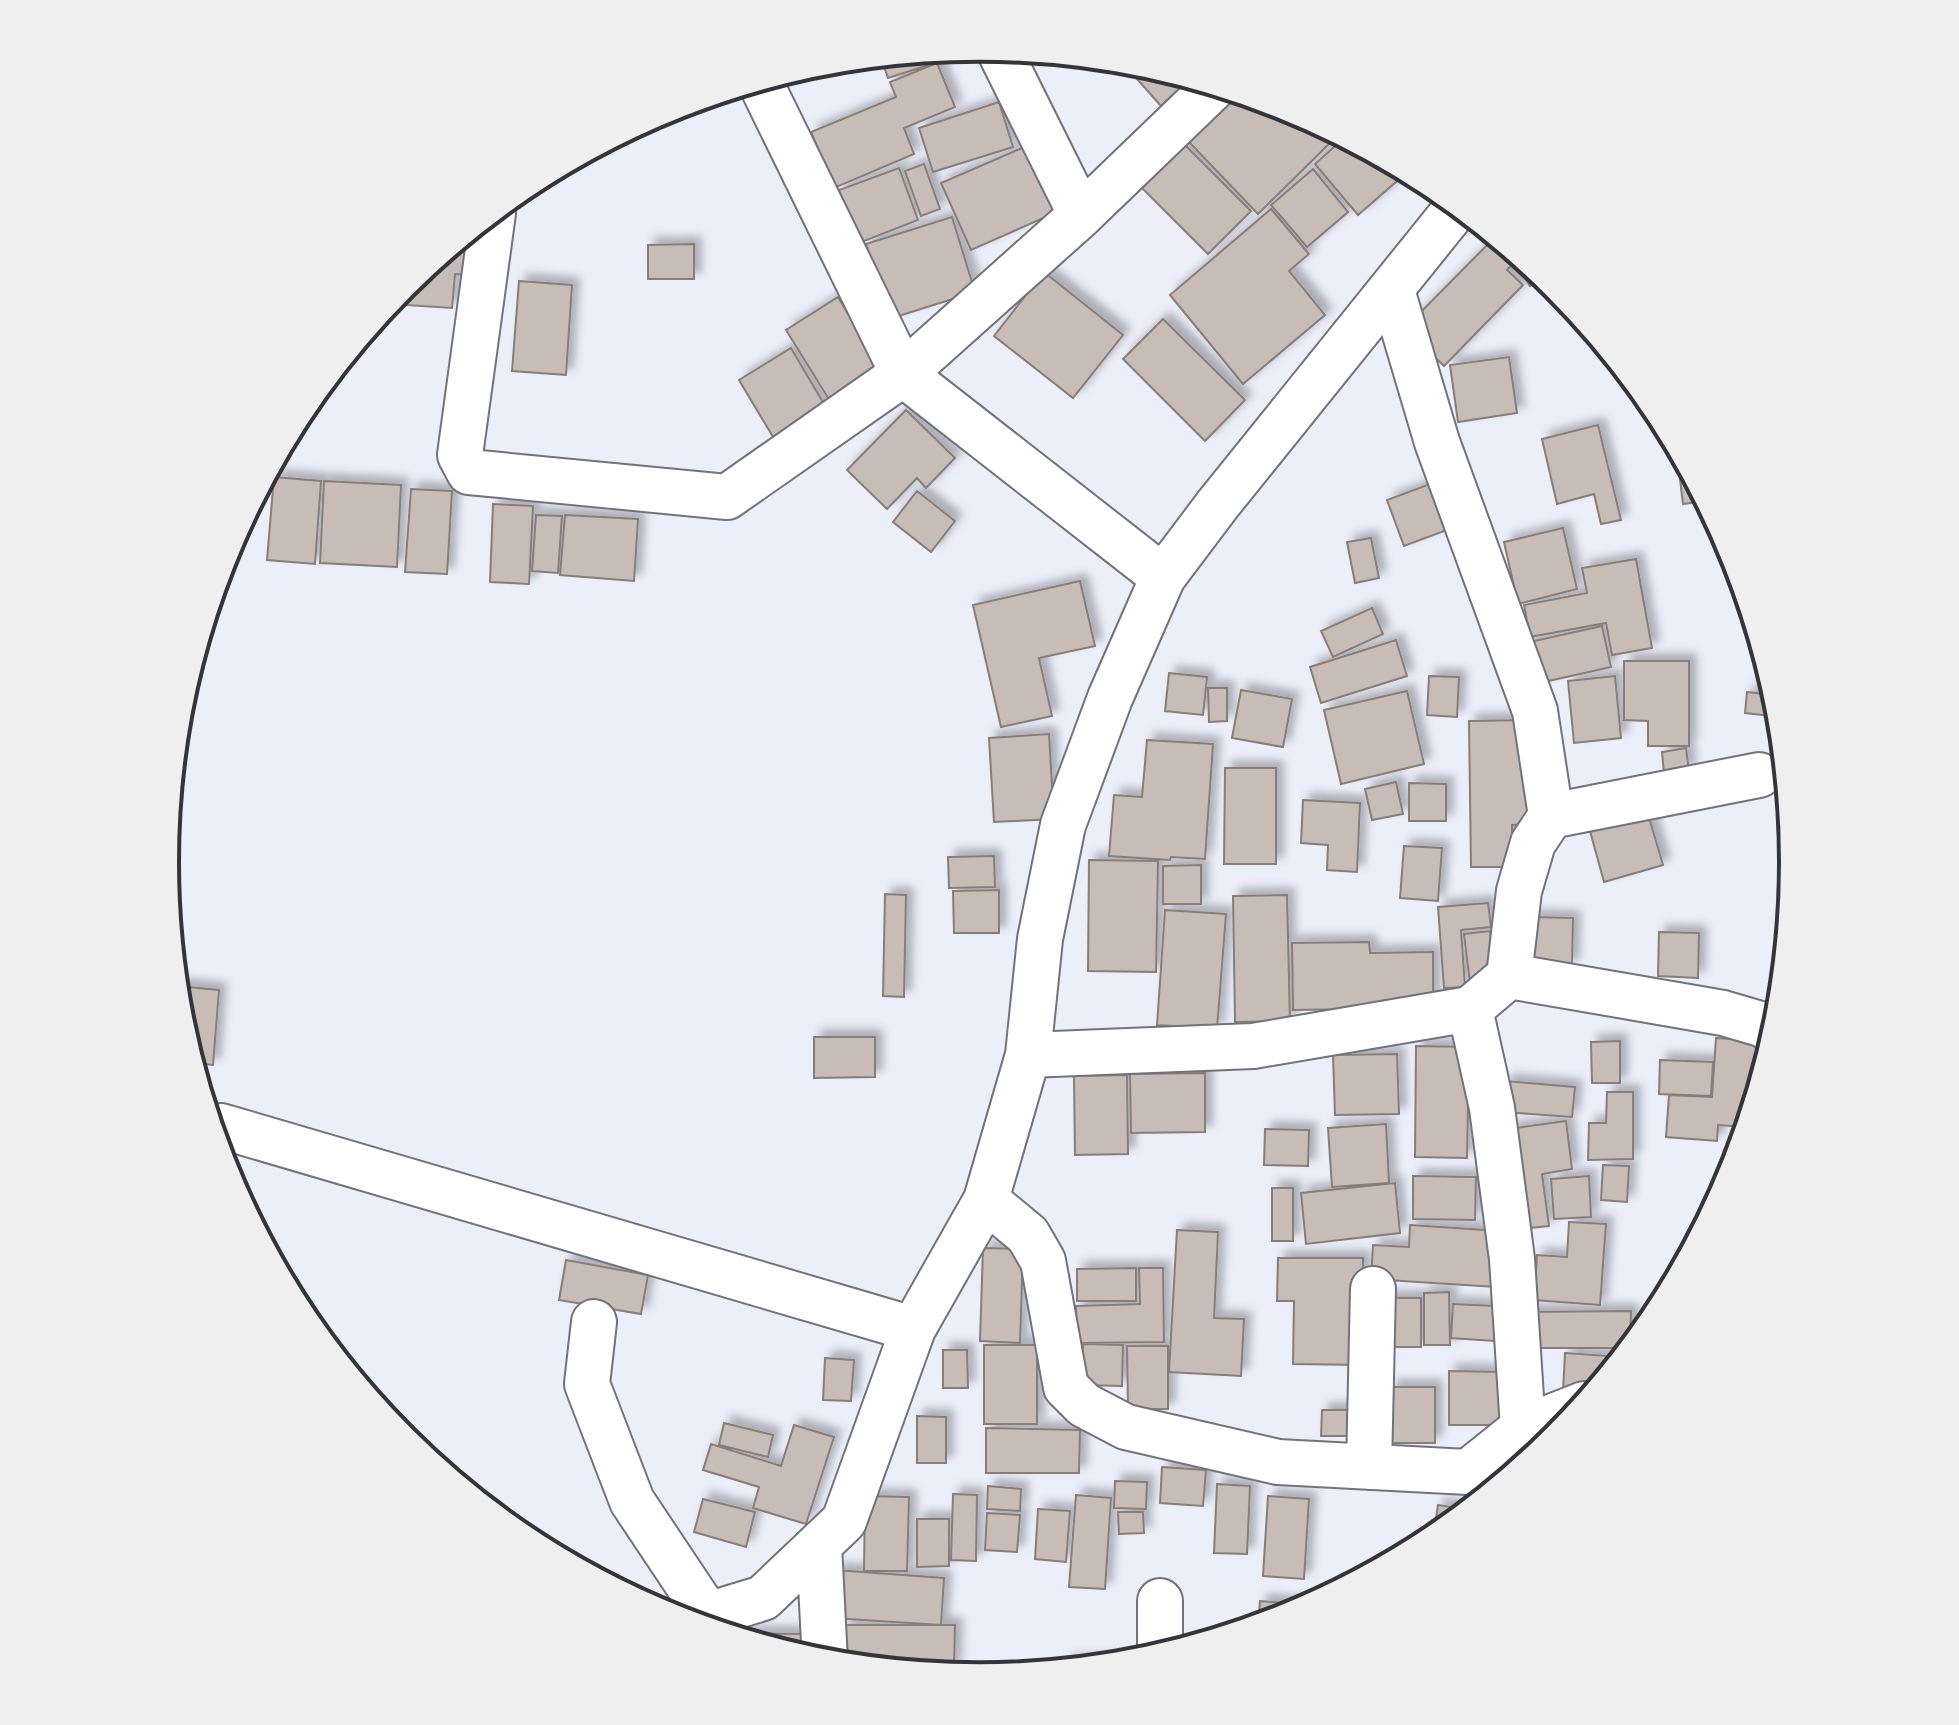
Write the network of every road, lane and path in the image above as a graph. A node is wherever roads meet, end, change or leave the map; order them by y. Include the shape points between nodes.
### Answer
1 (1005, 63) edge
2 (765, 91) edge
3 (1206, 95) edge
4 (1081, 215) junction
5 (1451, 216) edge
6 (491, 228) edge
7 (1392, 290) junction
8 (903, 374) junction
9 (1163, 577) junction
10 (1759, 775) dead end
11 (1551, 816) junction
12 (1509, 976) junction
13 (1470, 1009) junction
14 (1764, 1025) edge
15 (1028, 1055) junction
16 (224, 1127) edge
17 (986, 1200) junction
18 (1373, 1289) dead end
19 (594, 1322) dead end
20 (913, 1329) junction
21 (1560, 1413) edge
22 (1523, 1428) junction
23 (1369, 1467) junction
24 (819, 1545) junction
25 (1160, 1601) dead end
26 (695, 1611) edge
27 (712, 1617) edge
28 (1160, 1642) edge
29 (824, 1648) edge

1 - 4 street
2 - 8 street
3 - 4 street
4 - 8 street
5 - 7 street
6 - 8 street via 460,455 469,472 727,497
7 - 9 street
7 - 11 street via 1437,442 1535,711
8 - 9 street
9 - 15 street via 1063,825 1040,939
10 - 11 street
11 - 12 street via 1533,843 1519,891
12 - 13 street
12 - 14 street via 1723,1013
13 - 15 street via 1253,1046
13 - 22 street via 1492,1108 1512,1259
15 - 17 street
16 - 20 street
17 - 20 street
17 - 23 street via 1028,1235 1043,1261 1066,1387 1084,1405 1126,1427 1278,1462
18 - 23 street
19 - 26 street via 587,1384 632,1501
20 - 24 street via 844,1521
21 - 22 street
22 - 23 street via 1468,1472
24 - 27 street via 763,1598
24 - 29 street
25 - 28 street

